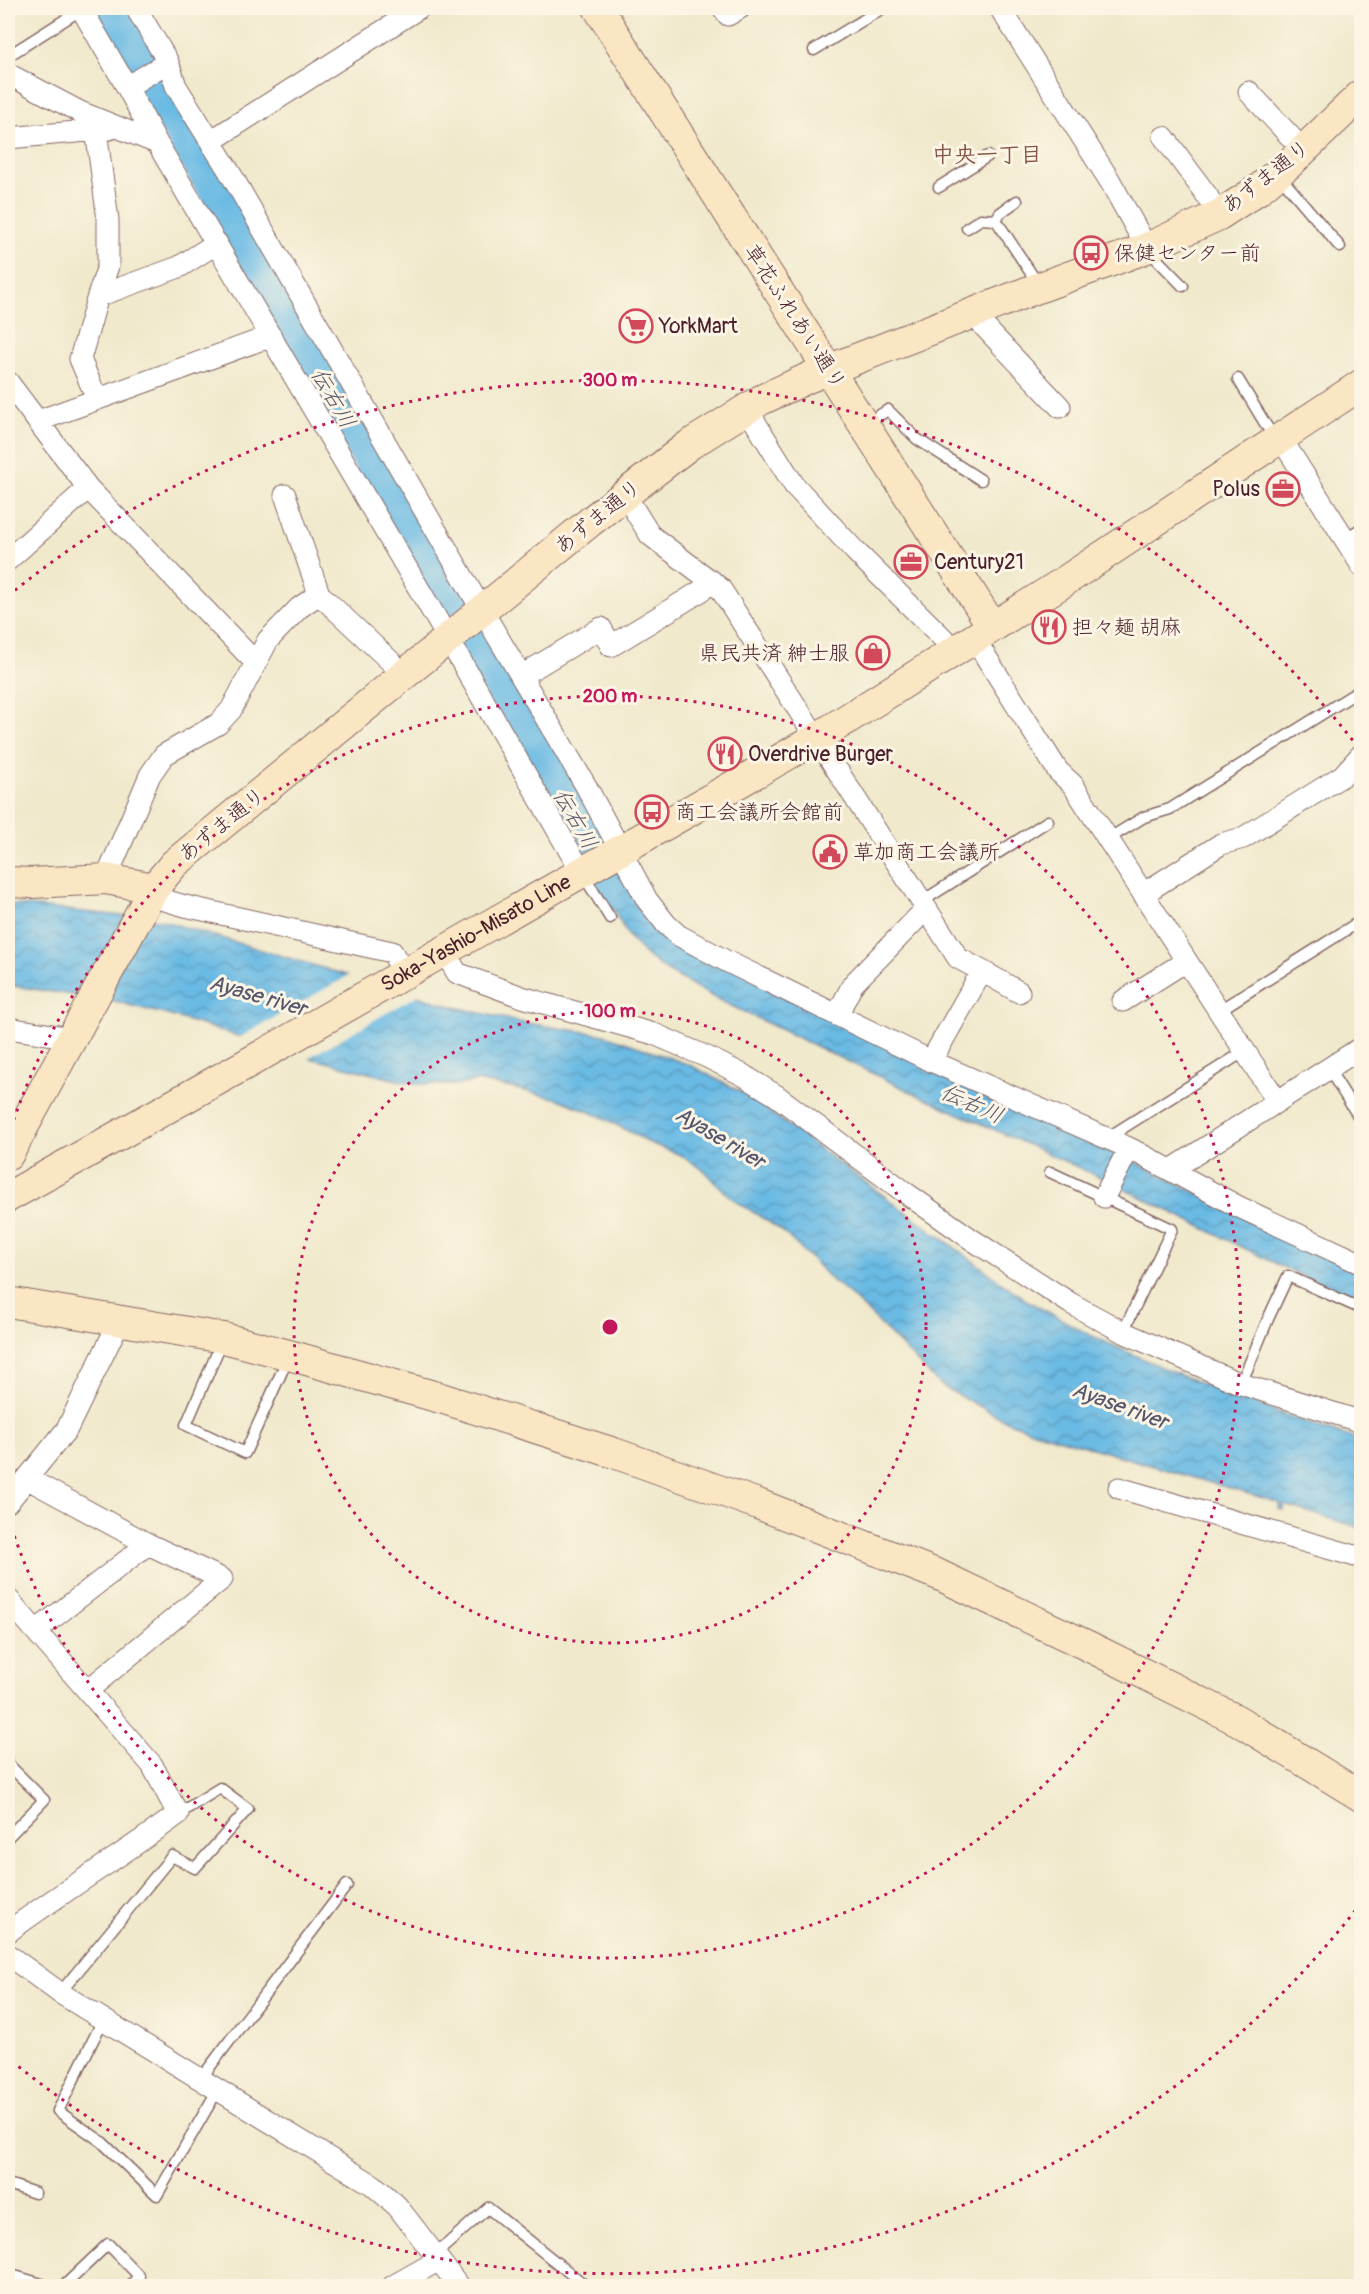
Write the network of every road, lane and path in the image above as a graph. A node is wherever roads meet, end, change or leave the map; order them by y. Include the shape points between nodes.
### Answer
1 (81, 8) edge
2 (136, 8) edge
3 (418, 8) edge
4 (598, 8) edge
5 (723, 8) edge
6 (740, 8) edge
7 (883, 8) edge
8 (1000, 8) edge
9 (814, 50) dead end
10 (8, 56) edge
11 (168, 62) junction
12 (8, 74) edge
13 (127, 87) junction
14 (1249, 92) dead end
15 (1362, 94) edge
16 (106, 129) junction
17 (1164, 137) dead end
18 (8, 138) edge
19 (211, 141) junction
20 (157, 143) junction
21 (1303, 150) junction
22 (988, 156) dead end
23 (1277, 174) junction
24 (939, 187) dead end
25 (1017, 201) dead end
26 (1217, 215) junction
27 (996, 220) junction
28 (967, 228) dead end
29 (217, 243) junction
30 (1340, 247) dead end
31 (1147, 248) junction
32 (1183, 286) dead end
33 (1039, 287) junction
34 (98, 296) junction
35 (975, 313) junction
36 (271, 336) junction
37 (829, 369) junction
38 (1238, 379) dead end
39 (8, 382) edge
40 (1362, 384) edge
41 (97, 399) junction
42 (1060, 407) dead end
43 (747, 409) junction
44 (38, 421) junction
45 (864, 425) junction
46 (1277, 439) junction
47 (981, 480) dead end
48 (88, 488) junction
49 (285, 495) dead end
50 (625, 495) junction
51 (1353, 533) edge
52 (8, 560) edge
53 (1362, 566) edge
54 (712, 581) junction
55 (319, 594) junction
56 (481, 613) junction
57 (451, 638) junction
58 (974, 638) junction
59 (256, 663) junction
60 (405, 675) junction
61 (521, 676) junction
62 (1362, 689) edge
63 (817, 738) junction
64 (1362, 754) edge
65 (1048, 821) dead end
66 (1108, 839) junction
67 (617, 853) junction
68 (585, 871) junction
69 (106, 879) junction
70 (8, 882) edge
71 (1143, 894) junction
72 (148, 900) junction
73 (923, 905) junction
74 (610, 918) dead end
75 (1362, 920) edge
76 (444, 951) junction
77 (1186, 961) junction
78 (409, 970) junction
79 (982, 971) junction
80 (1020, 992) dead end
81 (1123, 1001) dead end
82 (1218, 1011) junction
83 (837, 1016) junction
84 (8, 1028) edge
85 (77, 1028) junction
86 (1362, 1047) edge
87 (1245, 1051) junction
88 (931, 1061) junction
89 (1328, 1068) junction
90 (1277, 1101) junction
91 (1362, 1122) edge
92 (1107, 1138) junction
93 (1127, 1151) junction
94 (8, 1155) edge
95 (1171, 1170) junction
96 (1050, 1172) dead end
97 (1107, 1192) junction
98 (8, 1197) edge
99 (1362, 1264) edge
100 (8, 1302) edge
101 (1362, 1309) edge
102 (120, 1320) junction
103 (1124, 1332) junction
104 (224, 1338) junction
105 (290, 1355) junction
106 (1241, 1384) junction
107 (1362, 1422) edge
108 (28, 1479) junction
109 (1119, 1488) dead end
110 (8, 1502) edge
111 (148, 1544) junction
112 (1362, 1558) edge
113 (8, 1599) edge
114 (36, 1631) junction
115 (88, 1690) junction
116 (8, 1764) edge
117 (1362, 1797) edge
118 (178, 1814) junction
119 (8, 1837) edge
120 (347, 1885) dead end
121 (8, 1932) edge
122 (8, 1955) edge
123 (60, 1993) junction
124 (103, 2020) junction
125 (209, 2085) junction
126 (8, 2184) edge
127 (35, 2193) dead end
128 (437, 2256) junction
129 (8, 2274) edge
130 (48, 2286) edge
131 (64, 2286) edge
132 (130, 2286) edge
133 (393, 2286) edge
134 (459, 2286) edge
135 (586, 2286) edge

1 - 10 lane
1 - 13 street
2 - 11 street
3 - 19 street
4 - 37 street, 草花ふれあい通り
5 - 6 street via 728,15
7 - 9 lane
8 - 31 street via 1110,181
11 - 13 street
11 - 19 street via 176,86
12 - 16 street
13 - 20 street
14 - 21 street
15 - 21 street, あずま通り
16 - 18 street
16 - 20 street
16 - 34 street via 108,266
17 - 26 street
19 - 56 street
20 - 29 street
21 - 23 street, あずま通り
22 - 24 lane
23 - 26 street, あずま通り
23 - 30 lane
25 - 27 lane
26 - 31 street, あずま通り
27 - 28 lane via 981,219
27 - 33 lane
29 - 34 street via 179,267
29 - 36 street
31 - 32 lane
31 - 33 street, あずま通り
33 - 35 street, あずま通り
34 - 41 street via 80,359
35 - 37 street, あずま通り
35 - 42 street
36 - 41 street
36 - 57 street
37 - 43 street, あずま通り
37 - 45 street, 草花ふれあい通り
38 - 46 lane
39 - 44 street
40 - 46 street, Soka-Yashio-Misato Line
41 - 44 street
43 - 50 street, あずま通り via 689,445
43 - 58 street via 794,485 855,551
44 - 48 street
45 - 47 lane via 888,410 917,440
45 - 58 street, 草花ふれあい通り
46 - 51 street
46 - 58 street, Soka-Yashio-Misato Line
48 - 52 street
48 - 59 street
49 - 55 street
50 - 54 street via 650,535
50 - 56 street, あずま通り
51 - 53 street
54 - 61 street via 611,646 601,628
54 - 63 street
55 - 59 street via 268,640
55 - 60 street
56 - 57 street, あずま通り
56 - 61 street
57 - 60 street, あずま通り
57 - 68 street
58 - 63 street, Soka-Yashio-Misato Line
58 - 66 street via 1058,771 1073,785
59 - 69 street via 225,717 164,755 150,775
60 - 72 street, あずま通り via 184,854
61 - 67 street via 586,786
62 - 66 lane via 1170,809 1144,817
63 - 67 street, Soka-Yashio-Misato Line
63 - 73 street
64 - 71 street via 1342,776 1243,838 1221,844
65 - 73 lane
66 - 71 street
67 - 68 street, Soka-Yashio-Misato Line
67 - 83 street via 647,900 678,935
68 - 74 lane
68 - 76 street, Soka-Yashio-Misato Line
69 - 70 street
69 - 72 street
71 - 77 street
72 - 78 street via 392,952
72 - 85 street, あずま通り
73 - 79 street via 958,958
73 - 83 street via 853,984
75 - 82 lane
76 - 78 street, Soka-Yashio-Misato Line
76 - 103 street via 457,973 522,997 654,1034 743,1075 971,1239 1070,1303
77 - 81 street
77 - 82 street
78 - 98 street, Soka-Yashio-Misato Line
79 - 80 street
79 - 88 street
82 - 87 street
83 - 88 street
84 - 85 street
85 - 94 street, あずま通り
86 - 89 street
87 - 90 street
87 - 92 lane
88 - 92 street
89 - 90 street
89 - 91 lane
90 - 95 street
92 - 93 street
93 - 95 street
93 - 97 street
95 - 99 street via 1237,1206
96 - 97 lane
97 - 103 lane via 1172,1229
100 - 102 street
101 - 106 lane via 1288,1276
102 - 104 street
102 - 108 street via 67,1429
103 - 106 street
104 - 105 street
104 - 105 lane via 186,1425 246,1453
105 - 117 street via 614,1453 759,1504 939,1575 1237,1720
106 - 107 street
108 - 110 street
108 - 111 street
109 - 112 street
111 - 114 street
111 - 115 street via 222,1579
113 - 114 street
114 - 115 street
115 - 118 street via 152,1765
116 - 119 lane via 44,1800
118 - 121 street
118 - 123 lane via 220,1788 248,1809 195,1868 172,1856
120 - 125 lane
122 - 123 street
123 - 124 street
124 - 125 street
124 - 125 lane via 58,2111 102,2142 157,2195
125 - 128 street via 373,2185 397,2206
126 - 127 lane
128 - 133 street
128 - 134 street
128 - 135 lane via 488,2208
129 - 130 lane
131 - 132 lane via 108,2244 139,2276

